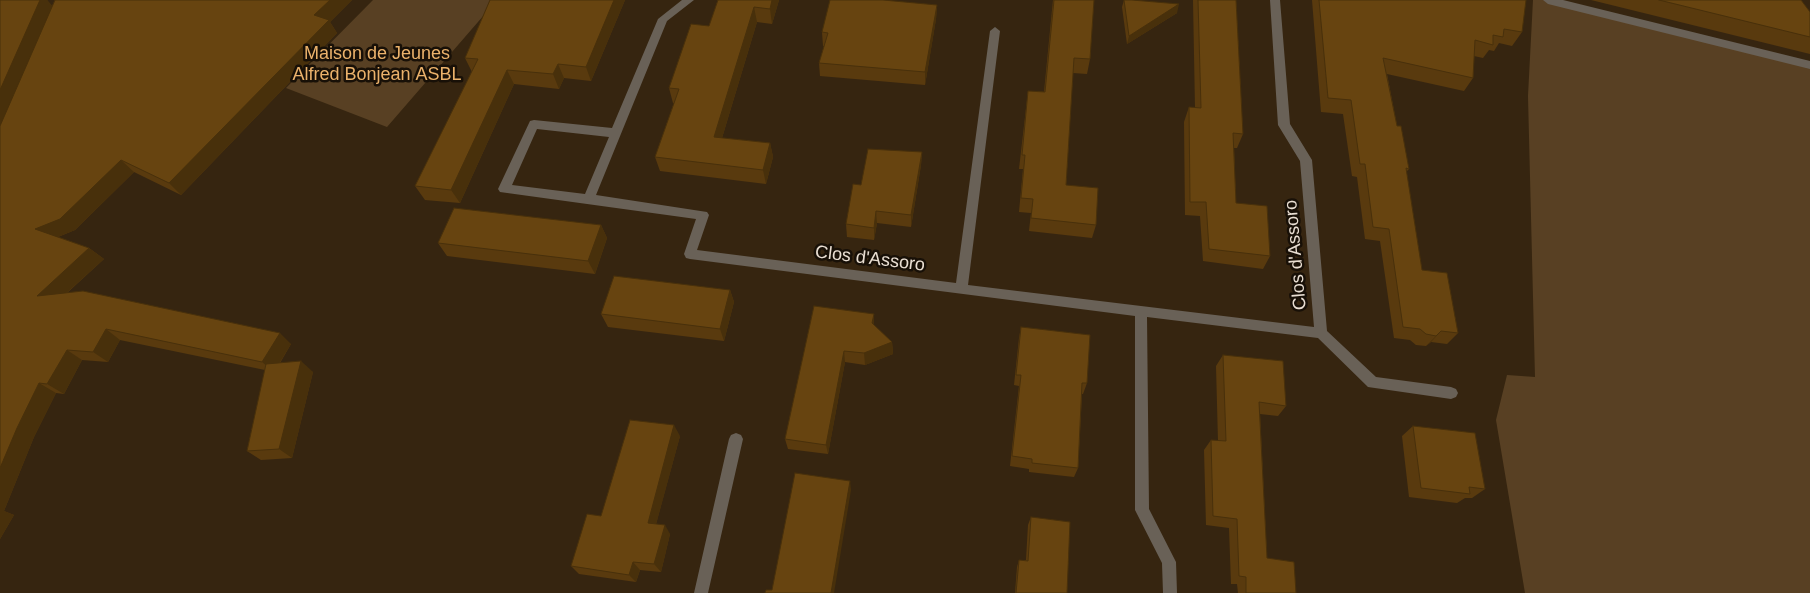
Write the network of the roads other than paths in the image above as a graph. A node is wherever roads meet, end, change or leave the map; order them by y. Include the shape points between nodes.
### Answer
1 (689, 0) edge
2 (1276, 0) edge
3 (1548, 0) edge
4 (995, 32) dead end
5 (1810, 65) edge
6 (616, 133) junction
7 (589, 199) junction
8 (961, 289) junction
9 (1141, 311) junction
10 (1321, 333) junction
11 (1451, 393) dead end
12 (736, 439) dead end
13 (700, 593) edge
14 (1170, 593) edge

1 - 6 street via 663,19
2 - 10 street, Clos d'Assoro via 1284,126 1306,160
3 - 5 street
4 - 8 street
6 - 7 street
6 - 7 street via 534,124 504,188
7 - 8 street, Clos d'Assoro via 703,215 690,254
8 - 9 street, Clos d'Assoro
9 - 10 street, Clos d'Assoro
9 - 14 street via 1142,510 1169,562
10 - 11 street via 1373,382
12 - 13 street

